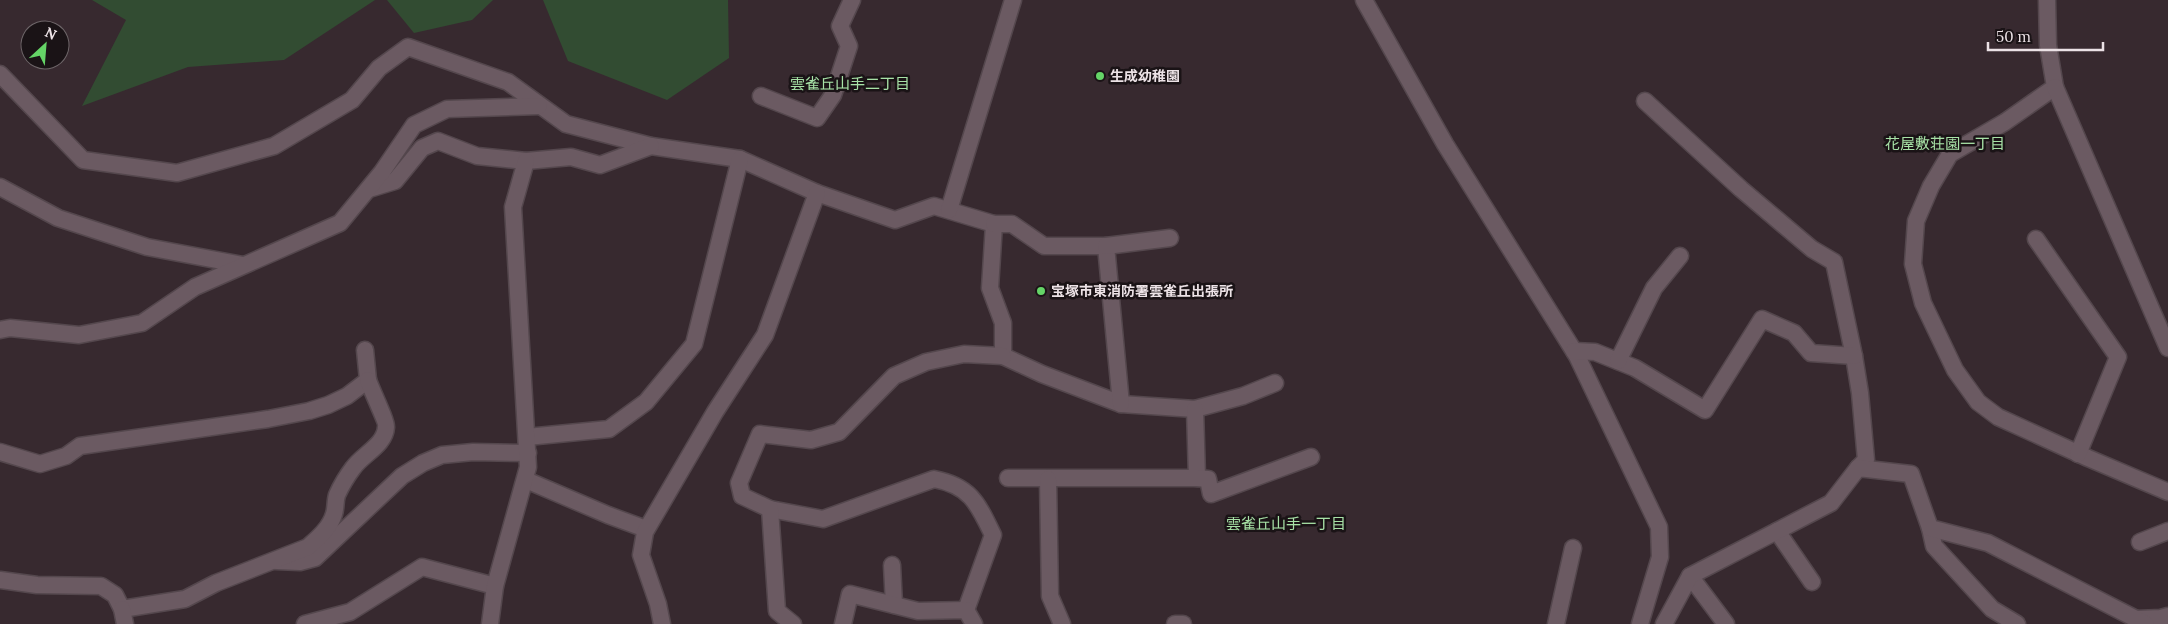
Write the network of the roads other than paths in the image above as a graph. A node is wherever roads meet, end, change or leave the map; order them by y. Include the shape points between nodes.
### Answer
1 (852, 0) edge
2 (1013, 0) edge
3 (1364, 0) edge
4 (2047, 0) edge
5 (0, 74) edge
6 (2055, 87) junction
7 (761, 96) dead end
8 (1645, 101) dead end
9 (539, 106) junction
10 (651, 146) junction
11 (740, 159) junction
12 (526, 162) junction
13 (0, 187) edge
14 (369, 189) junction
15 (817, 194) junction
16 (949, 210) junction
17 (994, 224) junction
18 (1170, 238) dead end
19 (2036, 238) dead end
20 (1106, 246) junction
21 (1680, 256) dead end
22 (242, 265) junction
23 (0, 330) edge
24 (2168, 348) edge
25 (365, 350) dead end
26 (1574, 351) junction
27 (1003, 356) junction
28 (1854, 356) junction
29 (1618, 361) junction
30 (368, 380) junction
31 (1275, 383) dead end
32 (1121, 404) junction
33 (1195, 409) junction
34 (528, 445) junction
35 (0, 452) edge
36 (2078, 454) junction
37 (1312, 457) dead end
38 (1858, 468) junction
39 (1008, 478) dead end
40 (1197, 478) junction
41 (1048, 479) junction
42 (526, 480) junction
43 (2168, 492) edge
44 (770, 508) junction
45 (1930, 528) junction
46 (646, 530) junction
47 (1777, 531) junction
48 (2168, 531) edge
49 (2140, 542) dead end
50 (1573, 548) dead end
51 (274, 561) junction
52 (892, 565) dead end
53 (1690, 576) junction
54 (0, 580) edge
55 (1812, 582) dead end
56 (494, 586) junction
57 (894, 605) junction
58 (124, 616) edge
59 (2168, 616) edge
60 (970, 617) edge
61 (2141, 622) edge
62 (305, 624) edge
63 (490, 624) edge
64 (662, 624) edge
65 (794, 624) edge
66 (843, 624) edge
67 (1062, 624) edge
68 (1175, 624) edge
69 (1183, 624) edge
70 (1556, 624) edge
71 (1640, 624) edge
72 (1664, 624) edge
73 (1726, 624) edge
74 (2017, 624) edge

1 - 7 street via 840,26 849,46 833,95 817,118
2 - 16 street
3 - 26 street via 1445,144
4 - 6 street via 2048,45
5 - 9 street via 83,160 177,173 274,146 352,100 379,68 408,47 508,82
6 - 24 street
6 - 36 street via 1950,154 1916,221 1913,264 1924,302 1951,361 1978,402 1998,417
8 - 28 street via 1755,201 1834,262
9 - 10 street via 566,124
9 - 14 street via 447,109 414,125
10 - 11 street
10 - 12 street via 600,165 571,157
11 - 15 street
11 - 34 street via 694,344 646,402 609,429
12 - 14 street via 477,156 438,141 422,148 395,181
12 - 34 street via 513,207
13 - 22 street via 58,218 147,247
14 - 22 street via 340,223
15 - 16 street via 896,220 934,206
15 - 46 street via 765,335 715,412
16 - 17 street
17 - 20 street via 1012,224 1044,246
17 - 27 street via 990,288 1003,323
18 - 20 street
19 - 36 street via 2118,357
20 - 32 street
21 - 29 street via 1654,288
22 - 23 street via 195,287 142,323 78,335 10,328
25 - 30 street
26 - 29 street via 1595,352
26 - 71 street via 1659,527 1660,557
27 - 32 street
27 - 44 street via 964,354 926,362 894,376 839,432 811,440 760,434 739,483 742,496
28 - 29 street via 1811,353 1794,333 1762,319 1705,410
28 - 38 street via 1866,460
30 - 35 street via 347,396 309,411 80,446 66,456 40,464
30 - 51 street via 387,424 386,432 349,474 337,496 334,515 320,536 308,547
31 - 33 street
32 - 33 street
33 - 40 street
34 - 42 street
34 - 51 street via 442,455 423,463 402,476 315,558 300,562
36 - 43 street
37 - 40 street via 1212,494 1208,480
38 - 45 street via 1911,474
38 - 47 street via 1831,503
39 - 41 street
40 - 41 street
41 - 67 street via 1050,596
42 - 46 street
42 - 56 street
44 - 60 street via 823,520 934,480 952,483 978,503 993,535
44 - 65 street via 778,611
45 - 61 street via 1988,544
45 - 74 street via 1934,546 1953,567 1992,609
46 - 64 street via 641,555
47 - 53 street
47 - 55 street
48 - 49 street
50 - 70 street
51 - 58 street via 216,583 185,599
52 - 57 street
53 - 72 street
53 - 73 street
54 - 58 street via 37,585 101,586 115,595
56 - 62 street via 422,568 350,612
56 - 63 street
57 - 60 street
57 - 66 street via 850,594
59 - 61 street
68 - 69 street

